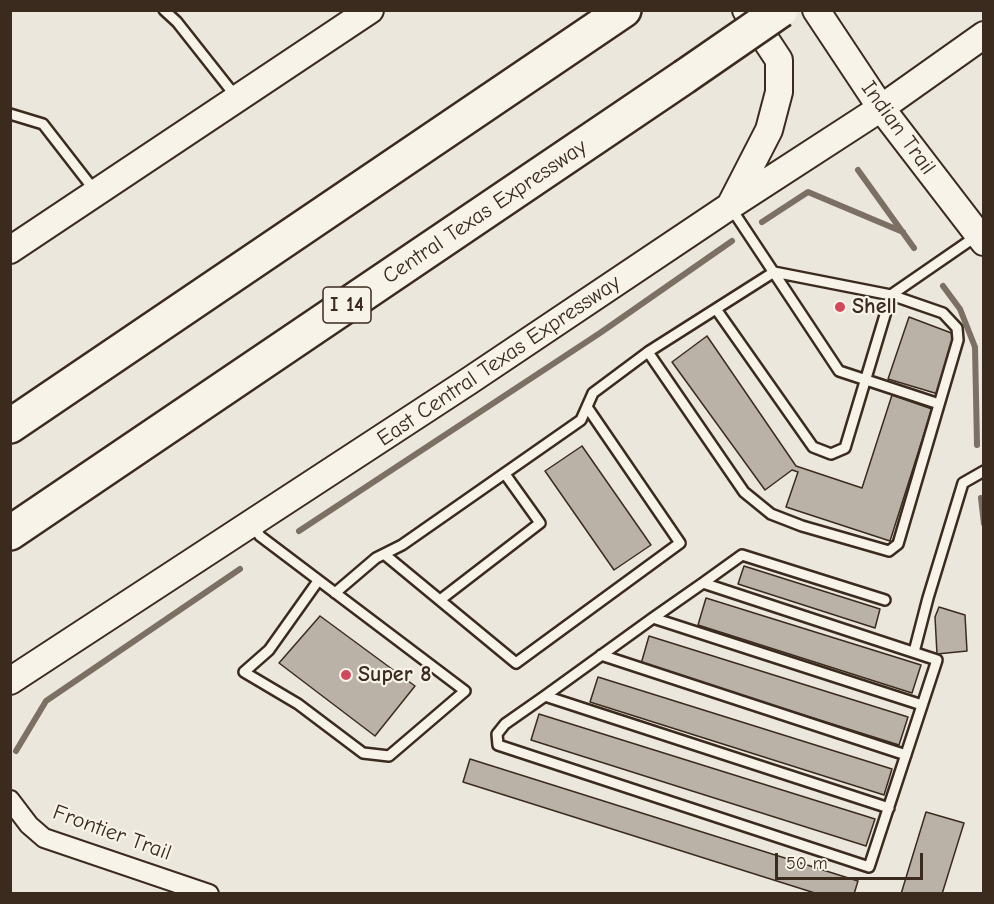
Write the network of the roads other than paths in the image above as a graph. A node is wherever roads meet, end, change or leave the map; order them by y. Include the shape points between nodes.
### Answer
1 (164, 10) edge
2 (624, 10) edge
3 (746, 10) edge
4 (781, 10) edge
5 (816, 10) edge
6 (361, 13) edge
7 (984, 35) edge
8 (238, 99) junction
9 (881, 108) junction
10 (10, 114) edge
11 (96, 193) junction
12 (729, 206) junction
13 (981, 239) edge
14 (10, 250) edge
15 (774, 272) junction
16 (891, 295) junction
17 (716, 309) junction
18 (648, 352) junction
19 (864, 380) junction
20 (939, 404) junction
21 (587, 406) junction
22 (10, 426) edge
23 (984, 471) edge
24 (505, 474) junction
25 (252, 523) junction
26 (10, 533) edge
27 (384, 554) junction
28 (318, 581) junction
29 (703, 583) junction
30 (335, 593) junction
31 (440, 600) junction
32 (885, 600) dead end
33 (653, 618) junction
34 (914, 652) junction
35 (602, 655) junction
36 (10, 681) edge
37 (544, 696) junction
38 (922, 705) junction
39 (906, 755) junction
40 (10, 800) edge
41 (889, 808) junction
42 (162, 886) edge
43 (210, 894) edge

1 - 8 lane
2 - 22 highway
3 - 12 main road via 779,60 779,92 769,130
4 - 26 highway, Central Texas Expressway / I 14, bridge
5 - 9 main road, Indian Trail
6 - 8 main road
7 - 9 main road, East Central Texas Expressway
8 - 11 main road
9 - 12 main road, East Central Texas Expressway
9 - 13 main road, Indian Trail
10 - 11 lane via 44,124
11 - 14 main road
12 - 15 lane
12 - 25 main road, East Central Texas Expressway
13 - 16 lane
15 - 16 lane
15 - 17 lane
15 - 19 lane via 839,371
16 - 19 lane
16 - 20 lane via 942,313 957,328 958,340
17 - 18 lane
17 - 19 lane via 813,447 831,454 844,448
18 - 20 lane via 744,492 771,514 889,551 898,544
18 - 21 lane via 593,393
19 - 20 lane
21 - 24 lane via 581,420
21 - 31 lane via 680,543 516,663
23 - 34 lane via 963,483
24 - 27 lane
24 - 31 lane via 540,523
25 - 28 lane via 260,536
25 - 36 main road, East Central Texas Expressway
27 - 30 lane
27 - 31 lane
28 - 30 lane
28 - 30 lane via 269,650 244,672 298,704 363,753 389,756 465,691
29 - 32 lane via 742,555
29 - 33 lane
29 - 34 lane
33 - 35 lane
33 - 38 lane
34 - 38 lane via 937,660
35 - 37 lane
35 - 39 lane
37 - 41 lane
37 - 41 lane via 506,724 497,734 498,746 869,867
38 - 39 lane
39 - 41 lane
40 - 42 street, Frontier Trail via 44,838
42 - 43 street, Frontier Trail

